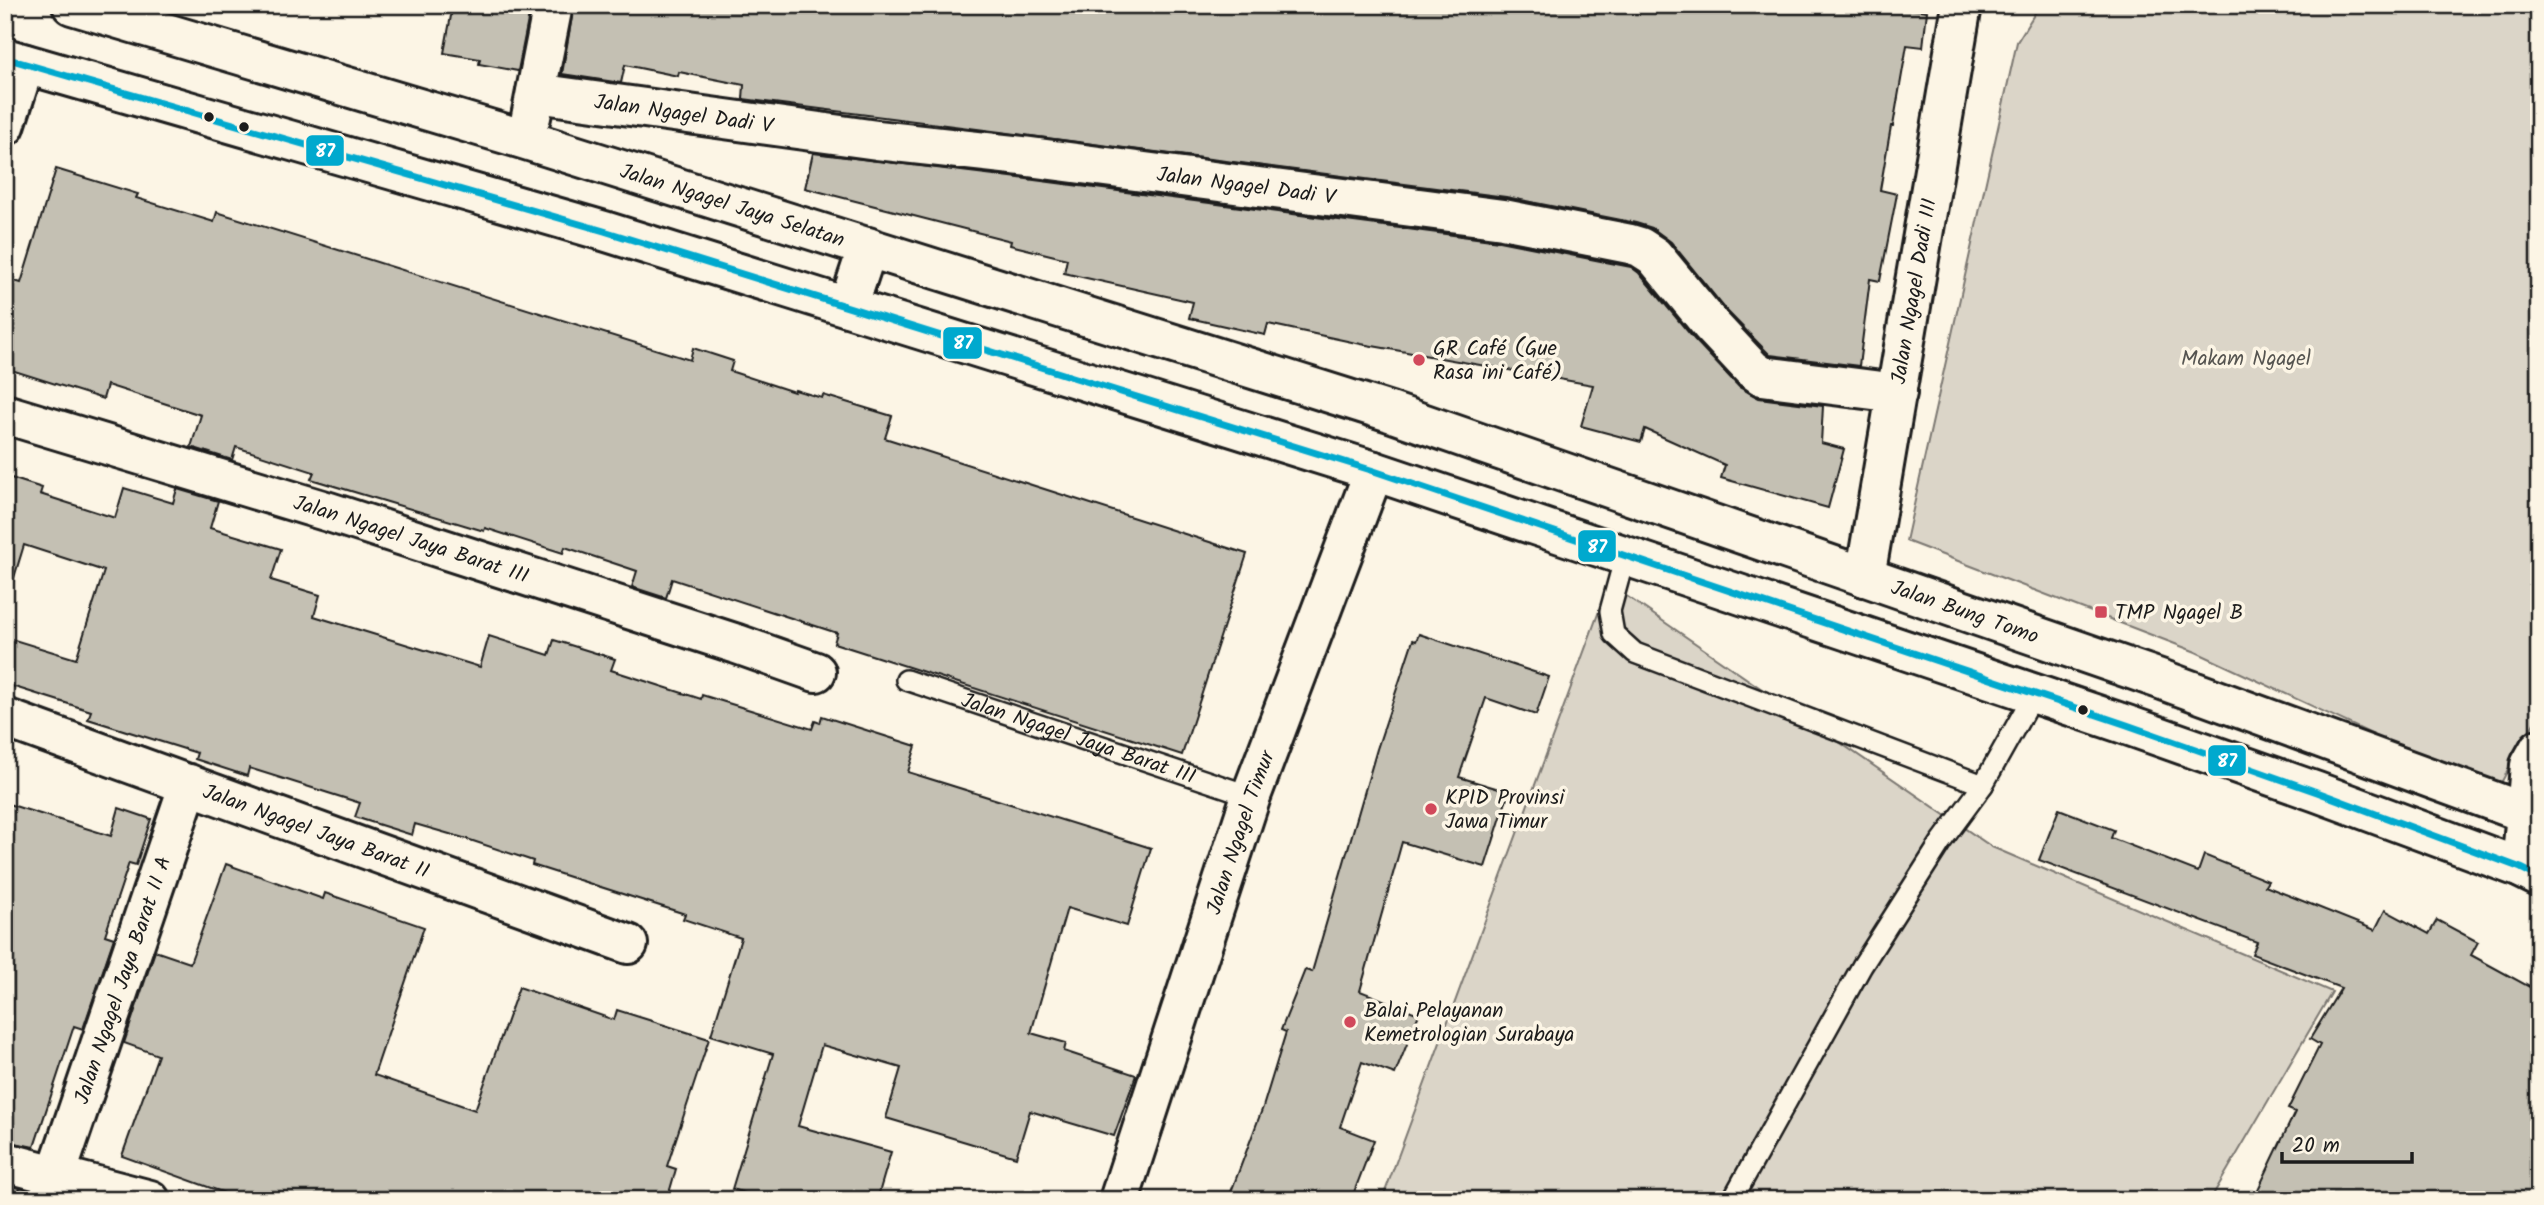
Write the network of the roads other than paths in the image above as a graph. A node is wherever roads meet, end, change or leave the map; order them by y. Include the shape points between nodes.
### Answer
1 (72, 5) edge
2 (552, 5) edge
3 (1962, 5) edge
4 (15, 61) edge
5 (536, 93) junction
6 (5, 126) edge
7 (526, 140) junction
8 (868, 247) junction
9 (848, 307) junction
10 (1897, 393) junction
11 (1390, 412) joint
12 (5, 414) edge
13 (1374, 471) junction
14 (1625, 556) junction
15 (1865, 577) junction
16 (816, 672) dead end
17 (906, 680) dead end
18 (2034, 694) junction
19 (5, 718) edge
20 (2539, 749) edge
21 (189, 784) junction
22 (1983, 785) junction
23 (1251, 796) junction
24 (2532, 815) edge
25 (2530, 873) edge
26 (628, 944) dead end
27 (5, 1162) edge
28 (56, 1175) junction
29 (150, 1200) edge
30 (1119, 1200) edge
31 (1732, 1200) edge

1 - 7 main road, Jalan Ngagel Jaya Selatan
2 - 5 main road
3 - 10 main road, Jalan Ngagel Dadi III
4 - 6 main road
4 - 9 main road via 604,231
5 - 7 main road
5 - 10 main road, Jalan Ngagel Dadi V via 1490,218 1630,244 1654,256 1710,324 1762,376
7 - 8 main road, Jalan Ngagel Jaya Selatan
8 - 9 main road
8 - 11 main road, Jalan Ngagel Jaya Selatan
9 - 13 main road
10 - 15 main road, Jalan Ngagel Dadi III
11 - 15 main road, Jalan Bung Tomo
12 - 16 main road, Jalan Ngagel Jaya Barat III via 329,512
13 - 14 main road
13 - 23 main road, Jalan Ngagel Timur
14 - 18 main road
14 - 22 lane via 1610,611 1614,634 1634,653
15 - 24 main road, Jalan Bung Tomo
17 - 23 lane, Jalan Ngagel Jaya Barat III
18 - 22 lane
18 - 25 main road via 2305,787
19 - 21 main road, Jalan Ngagel Jaya Barat II
20 - 24 main road via 2530,765
21 - 26 main road, Jalan Ngagel Jaya Barat II
21 - 28 main road, Jalan Ngagel Jaya Barat II A
22 - 31 lane via 1861,966
23 - 30 main road, Jalan Ngagel Timur
24 - 25 main road
27 - 28 main road
28 - 29 main road

